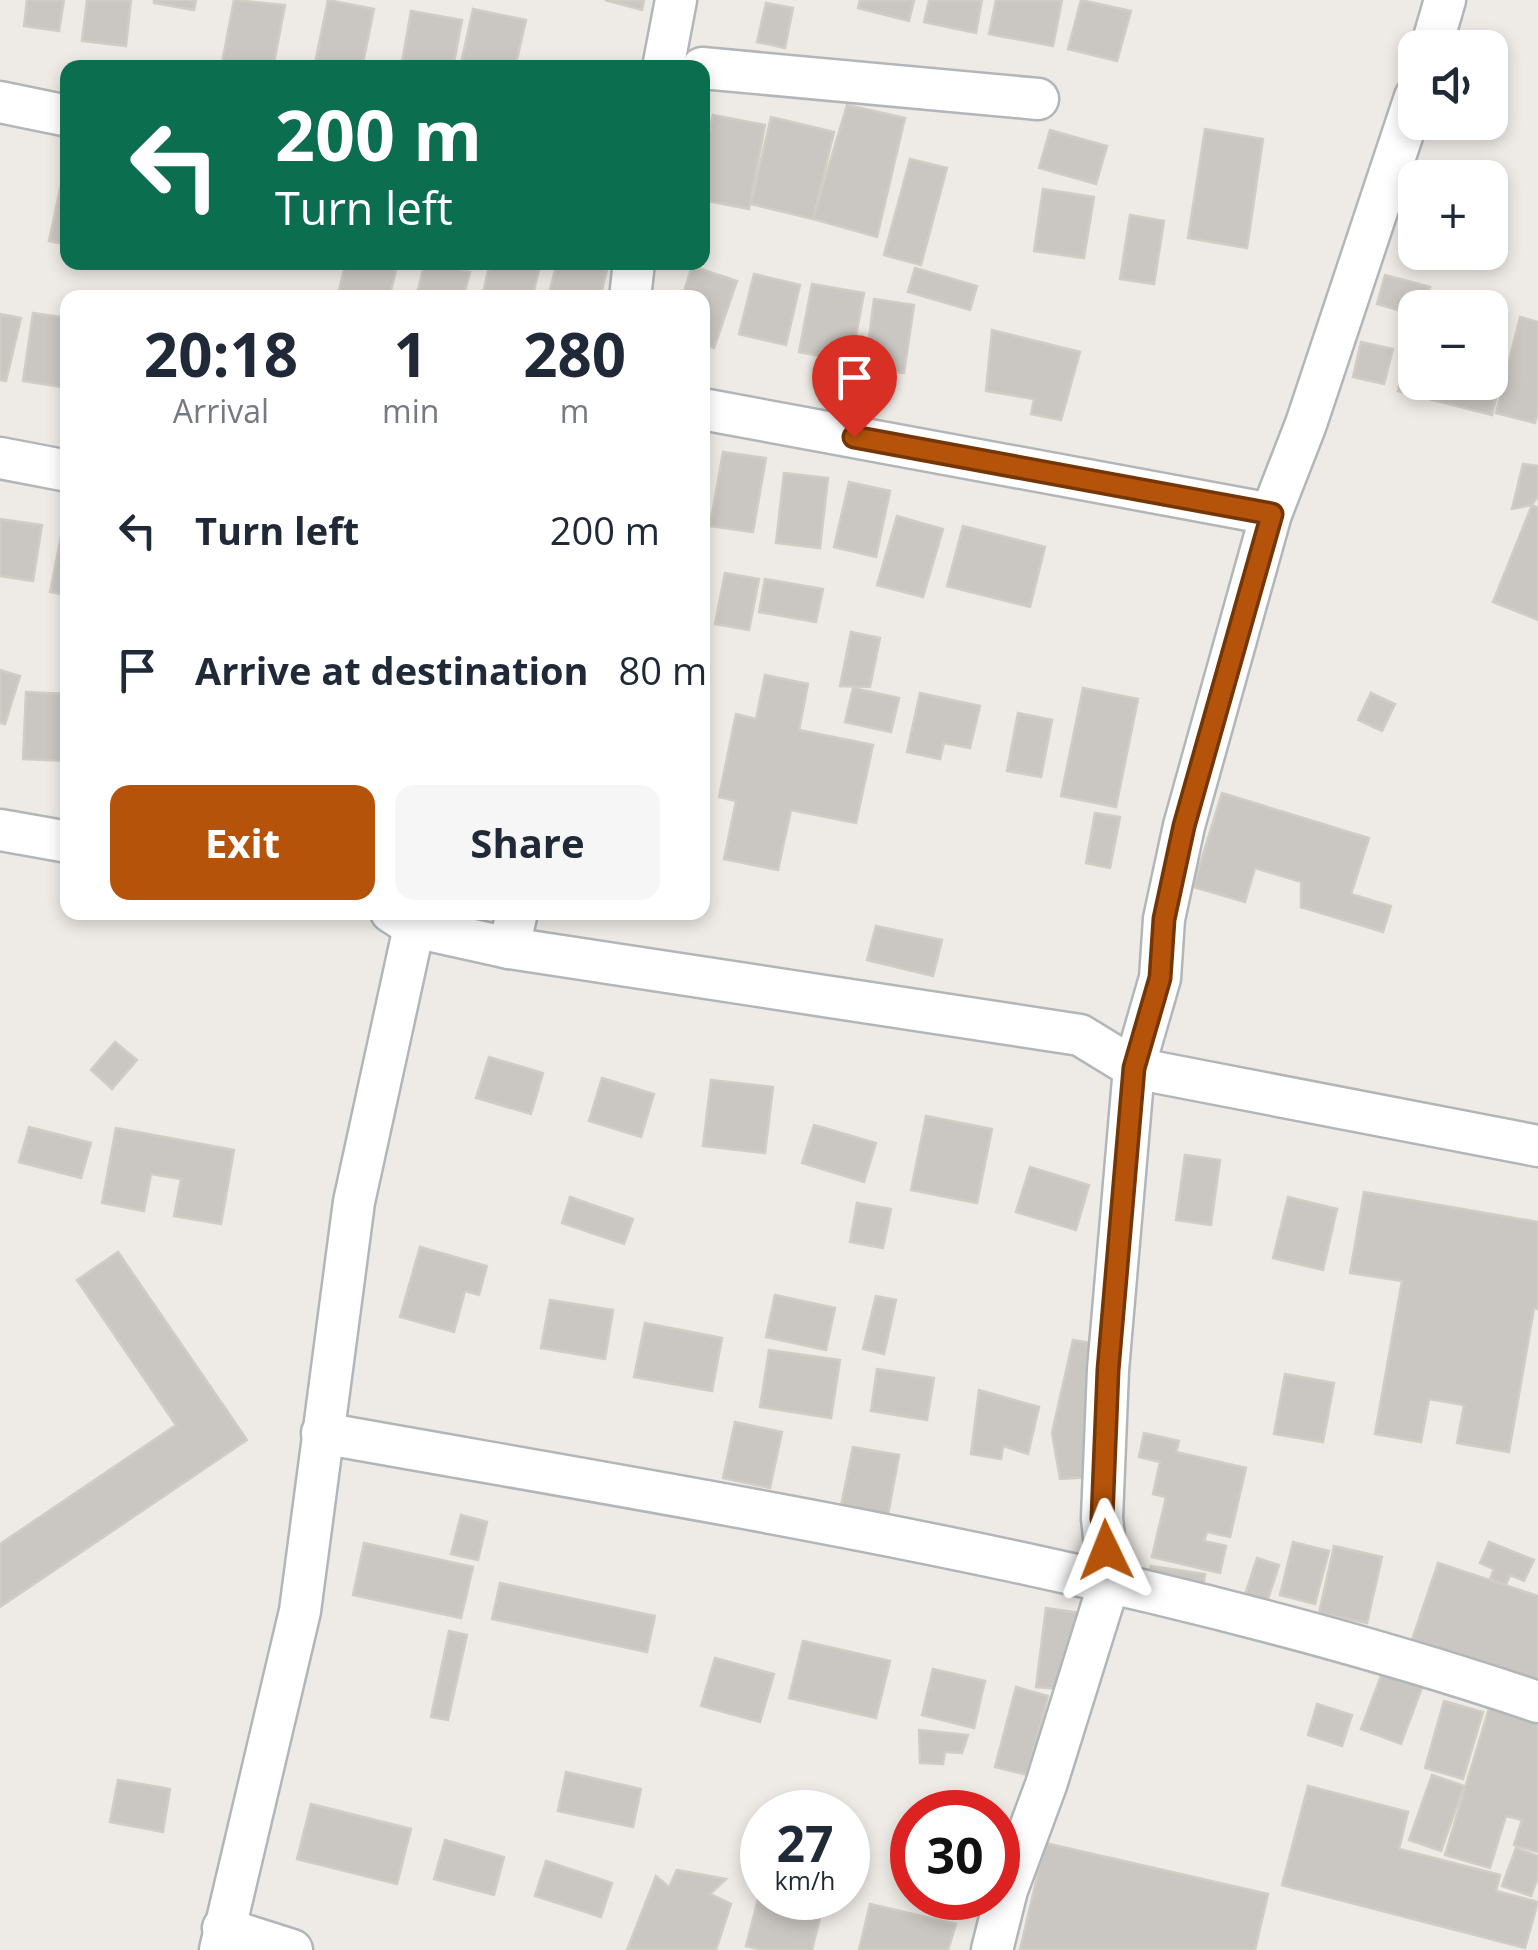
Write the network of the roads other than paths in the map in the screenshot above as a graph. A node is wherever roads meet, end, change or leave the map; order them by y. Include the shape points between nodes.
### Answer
1 (676, 0) edge
2 (1445, 0) edge
3 (1436, 30) edge
4 (681, 60) edge
5 (710, 70) edge
6 (1038, 99) dead end
7 (0, 102) edge
8 (60, 114) edge
9 (1401, 140) edge
10 (710, 410) edge
11 (0, 458) edge
12 (60, 469) edge
13 (1272, 514) junction
14 (0, 830) edge
15 (60, 841) edge
16 (403, 920) edge
17 (513, 930) edge
18 (1134, 1068) junction
19 (1538, 1146) edge
20 (322, 1433) junction
21 (1109, 1583) junction
22 (1538, 1702) edge
23 (222, 1939) edge
24 (292, 1950) edge
25 (992, 1950) edge

1 - 4 street
2 - 3 street
5 - 6 street
7 - 8 street
9 - 13 street
10 - 13 street
11 - 12 street
13 - 18 street via 1184,826 1164,919 1160,978
14 - 15 street
16 - 17 street
16 - 20 street
17 - 18 street via 1080,1036
18 - 19 street
18 - 21 street via 1108,1370 1102,1518
20 - 21 street via 766,1512
20 - 23 street via 300,1611
21 - 22 street via 1407,1658
21 - 25 street
23 - 24 street

